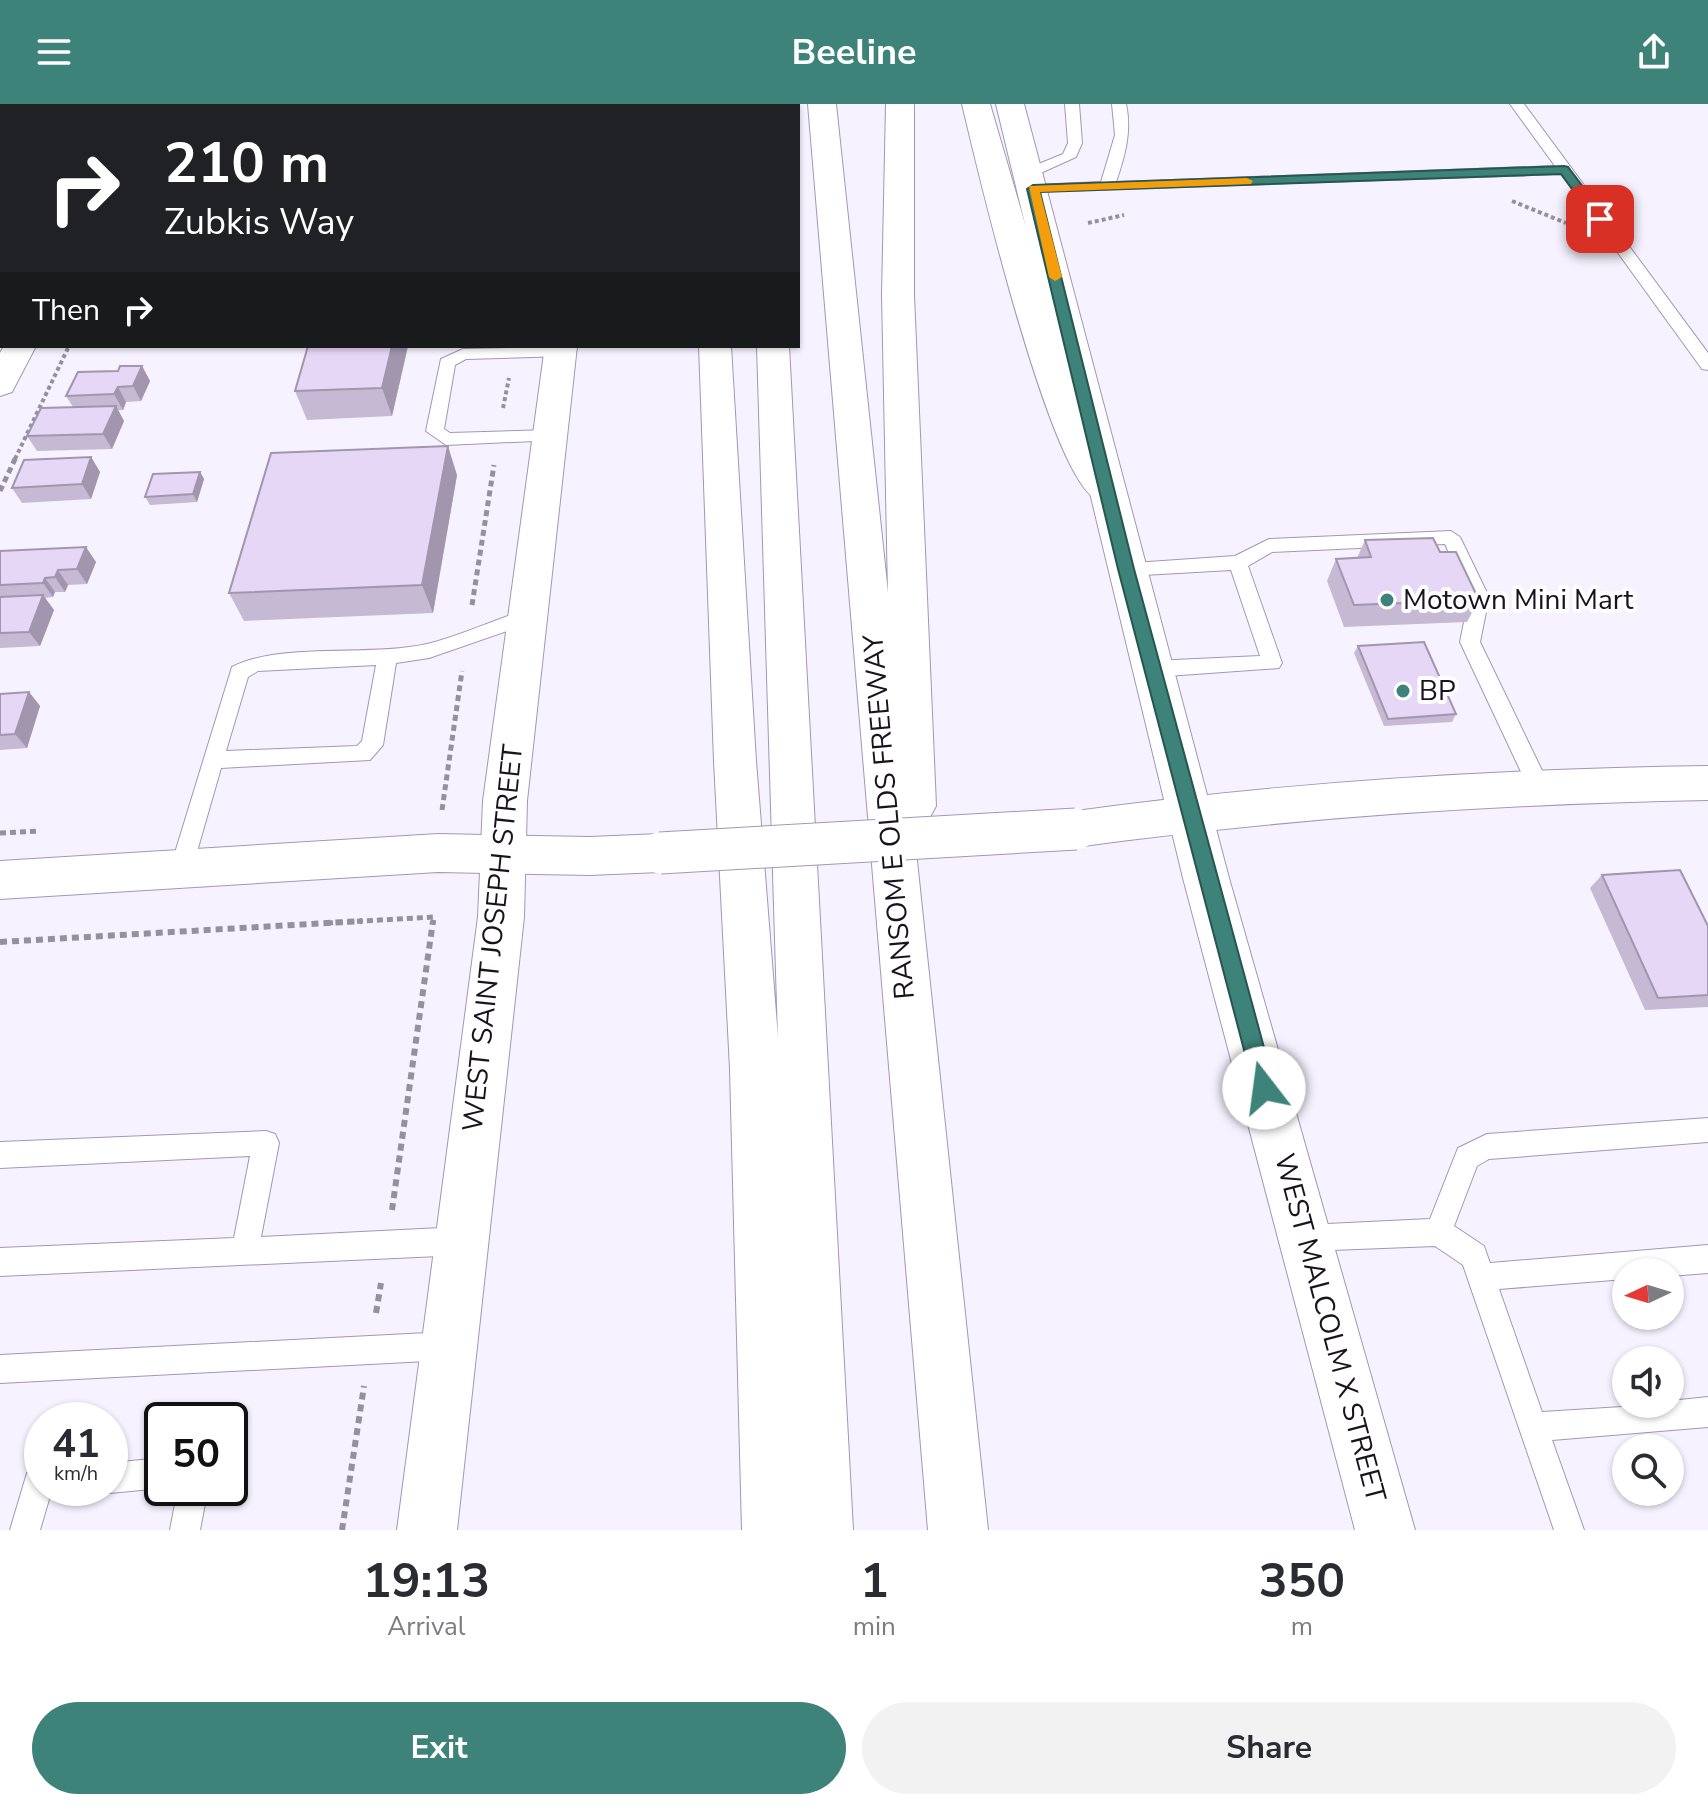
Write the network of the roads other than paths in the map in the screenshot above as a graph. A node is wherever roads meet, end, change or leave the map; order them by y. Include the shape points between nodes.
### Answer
1 (822, 104) edge
2 (900, 104) edge
3 (976, 104) edge
4 (1010, 104) edge
5 (1072, 104) edge
6 (1119, 104) edge
7 (1517, 104) edge
8 (1564, 170) junction
9 (1031, 181) junction
10 (1107, 186) junction
11 (19, 348) edge
12 (561, 348) edge
13 (715, 348) edge
14 (773, 348) edge
15 (1708, 365) edge
16 (0, 385) edge
17 (550, 436) junction
18 (1107, 490) junction
19 (1238, 563) junction
20 (1126, 569) junction
21 (526, 617) junction
22 (387, 657) junction
23 (1153, 669) junction
24 (213, 760) junction
25 (1708, 783) edge
26 (1538, 785) junction
27 (1190, 813) junction
28 (503, 855) junction
29 (181, 869) junction
30 (0, 880) edge
31 (1708, 1130) edge
32 (0, 1155) edge
33 (923, 1181) junction
34 (1438, 1232) junction
35 (1306, 1238) junction
36 (461, 1241) junction
37 (245, 1250) junction
38 (1708, 1259) edge
39 (0, 1262) edge
40 (1482, 1277) junction
41 (447, 1346) junction
42 (0, 1369) edge
43 (1708, 1412) edge
44 (1533, 1427) junction
45 (32, 1506) edge
46 (190, 1506) edge
47 (25, 1530) edge
48 (185, 1530) edge
49 (427, 1530) edge
50 (772, 1530) edge
51 (823, 1530) edge
52 (958, 1530) edge
53 (1385, 1530) edge
54 (1569, 1530) edge

1 - 33 main road, RANSOM E OLDS FREEWAY
2 - 33 main road via 898,295
3 - 18 main road via 1066,424
4 - 9 main road, WEST MALCOLM X STREET
5 - 9 lane via 1075,143 1069,157
6 - 10 lane via 1123,118
7 - 8 lane
8 - 10 lane
8 - 15 lane
9 - 10 lane
9 - 18 main road, WEST MALCOLM X STREET
11 - 16 main road
12 - 17 main road, WEST SAINT JOSEPH STREET
12 - 17 lane via 463,354 447,363 435,431 446,439
13 - 50 main road via 755,1069
14 - 51 main road
17 - 21 main road, WEST SAINT JOSEPH STREET
18 - 20 main road, WEST MALCOLM X STREET
19 - 20 lane
19 - 23 lane via 1272,663
19 - 26 lane via 1269,546 1451,537 1479,597 1470,642
20 - 23 main road, WEST MALCOLM X STREET
21 - 22 lane via 429,651
21 - 28 main road, WEST SAINT JOSEPH STREET
22 - 24 lane via 255,664 239,672
22 - 24 lane via 372,745 362,754
23 - 27 main road, WEST MALCOLM X STREET
24 - 29 lane
25 - 26 main road
26 - 27 main road
27 - 28 main road, bridge via 1076,829 660,853
27 - 35 main road, WEST MALCOLM X STREET
28 - 29 main road via 438,853
28 - 36 main road, WEST SAINT JOSEPH STREET via 501,917
29 - 30 main road
31 - 34 lane via 1487,1147 1467,1157
32 - 37 lane via 266,1143
33 - 52 main road, RANSOM E OLDS FREEWAY
34 - 35 lane
34 - 40 lane via 1474,1256
35 - 53 main road, WEST MALCOLM X STREET
36 - 37 lane
36 - 41 main road, WEST SAINT JOSEPH STREET
37 - 39 lane
38 - 40 lane
40 - 44 lane
41 - 42 lane
41 - 49 main road, WEST SAINT JOSEPH STREET
43 - 44 lane
44 - 54 lane
45 - 47 lane
46 - 48 lane

